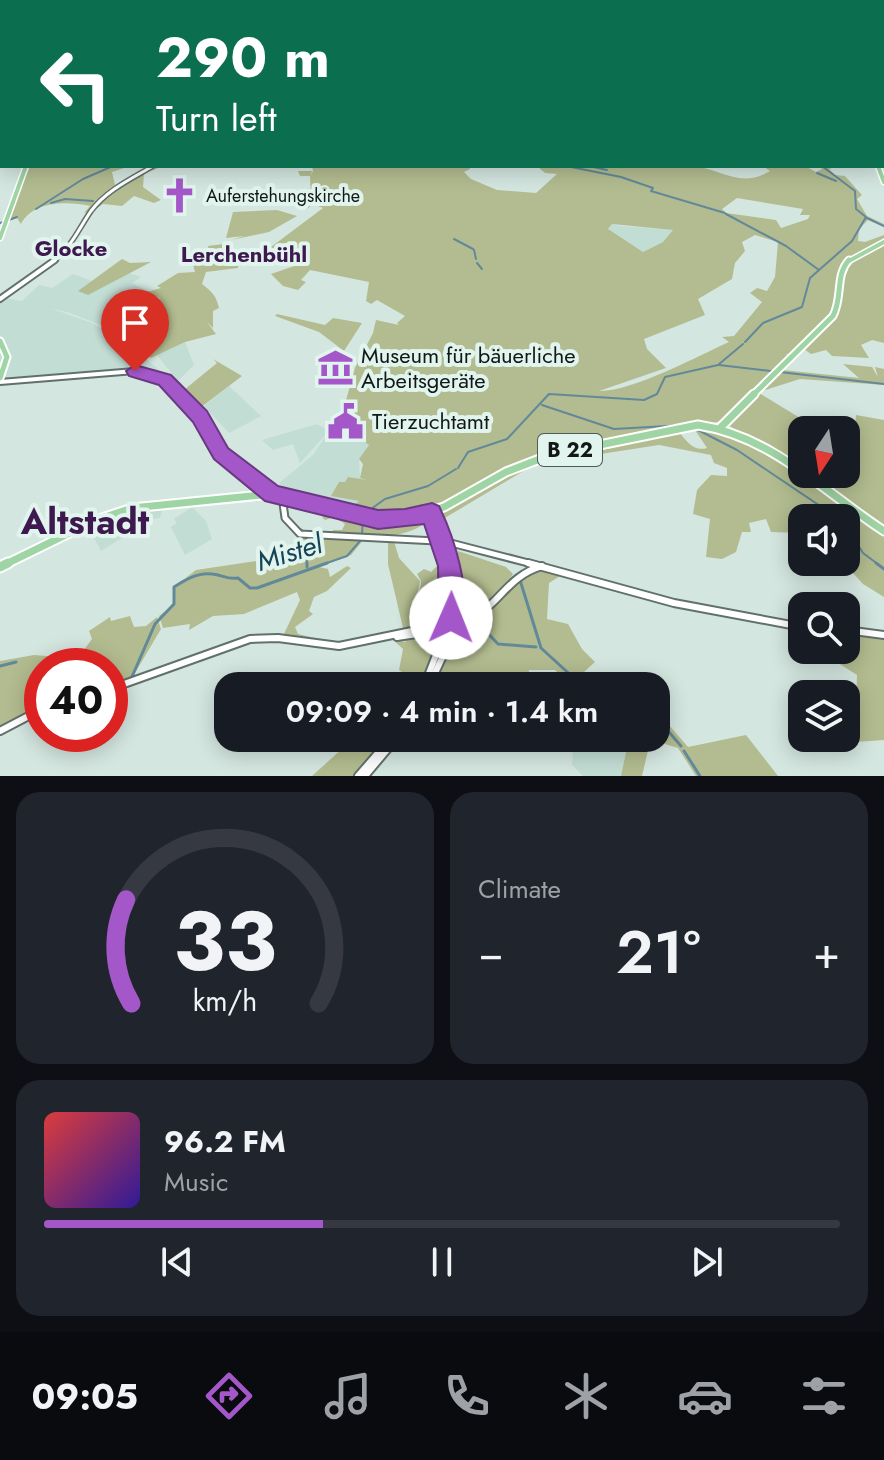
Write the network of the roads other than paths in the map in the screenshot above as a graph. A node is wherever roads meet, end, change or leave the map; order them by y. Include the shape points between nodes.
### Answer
1 (25, 168) edge
2 (150, 168) edge
3 (0, 238) edge
4 (884, 242) edge
5 (0, 299) edge
6 (0, 341) edge
7 (0, 380) edge
8 (723, 423) junction
9 (260, 491) junction
10 (282, 496) junction
11 (432, 513) junction
12 (884, 531) edge
13 (528, 561) junction
14 (544, 566) junction
15 (0, 567) edge
16 (527, 569) junction
17 (453, 621) junction
18 (788, 625) edge
19 (445, 630) junction
20 (427, 632) junction
21 (860, 632) edge
22 (884, 635) edge
23 (383, 638) junction
24 (438, 655) junction
25 (432, 672) edge
26 (432, 672) edge
27 (128, 685) edge
28 (24, 718) edge
29 (0, 731) edge
30 (381, 752) edge
31 (383, 752) edge
32 (358, 776) edge
33 (365, 776) edge

1 - 3 main road
2 - 5 street via 110,191 66,251
4 - 8 main road via 845,262 837,310
6 - 7 main road via 7,357
7 - 9 street via 132,371 156,375 195,410 221,453
8 - 11 main road, B 22 via 550,455 506,472
8 - 12 main road, B 22
9 - 10 main road, B 22
9 - 15 main road, B 22 via 116,512
10 - 11 main road, B 22 via 362,517 401,520
10 - 13 street, bridge via 280,505 297,532 447,542
11 - 17 street via 447,553
13 - 14 street
13 - 16 street
14 - 16 street
14 - 18 street via 687,607
16 - 17 street via 513,579 489,613
17 - 19 street
17 - 19 street
19 - 20 street
19 - 23 street
19 - 24 street
19 - 25 street
20 - 23 street
20 - 24 street via 438,637
21 - 22 street
23 - 27 street via 339,646 250,639
24 - 26 street
28 - 29 street
30 - 32 street
31 - 33 street

